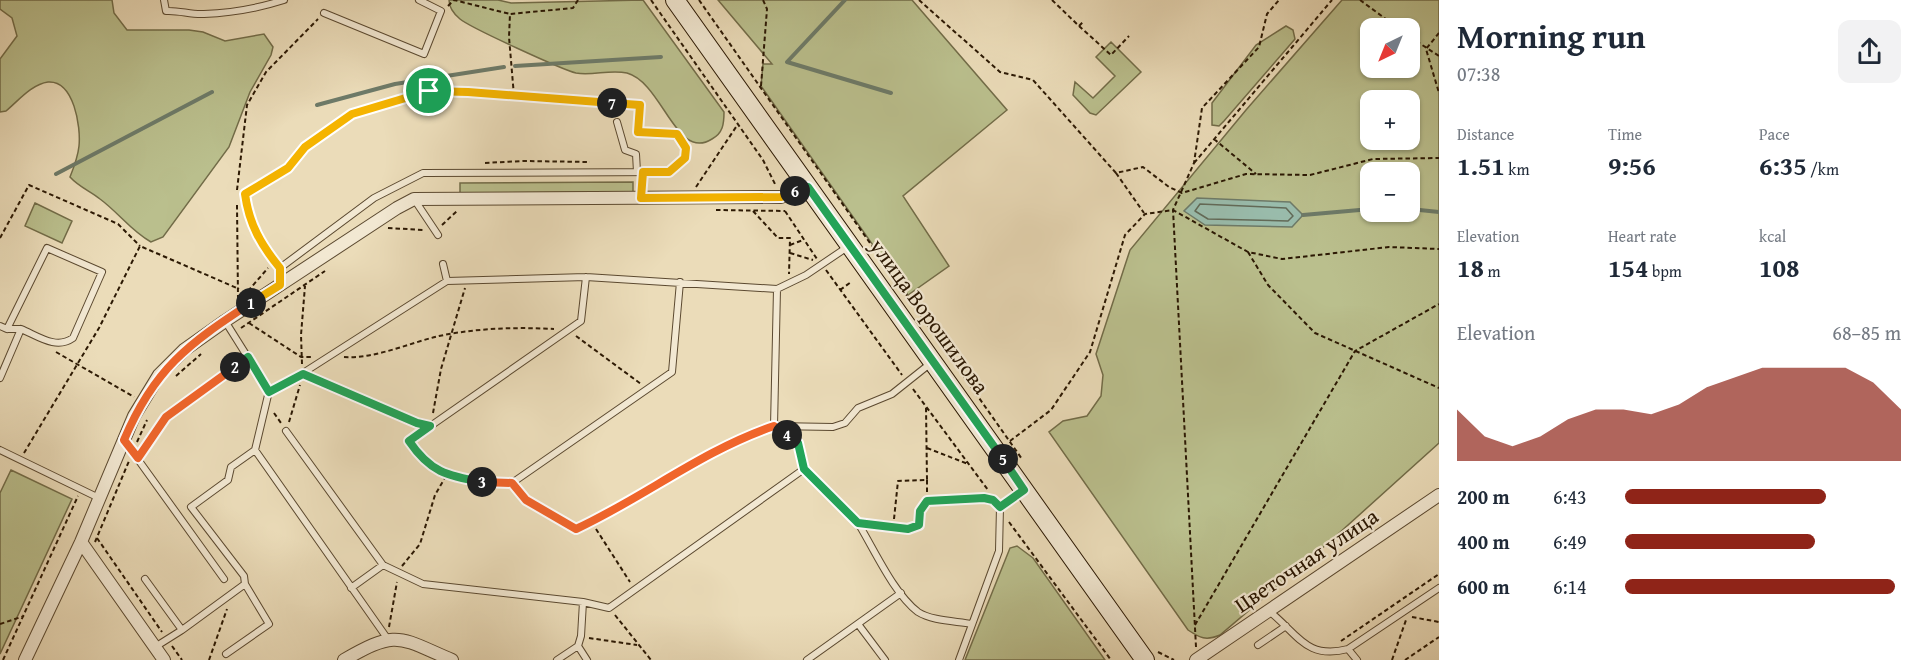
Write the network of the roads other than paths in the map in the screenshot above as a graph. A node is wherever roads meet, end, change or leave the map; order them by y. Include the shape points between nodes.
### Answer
1 (164, 0) edge
2 (284, 0) edge
3 (419, 0) edge
4 (675, 0) edge
5 (324, 13) road end
6 (617, 122) dead end
7 (638, 132) road end
8 (288, 168) road end
9 (640, 172) junction
10 (808, 187) junction
11 (641, 198) junction
12 (414, 199) junction
13 (437, 233) road end
14 (850, 246) junction
15 (442, 264) dead end
16 (280, 268) junction
17 (586, 277) junction
18 (447, 280) junction
19 (680, 282) junction
20 (280, 285) junction
21 (777, 289) junction
22 (225, 321) junction
23 (0, 326) edge
24 (7, 329) junction
25 (21, 329) junction
26 (248, 357) junction
27 (934, 361) junction
28 (0, 378) edge
29 (269, 392) junction
30 (774, 426) junction
31 (286, 431) road end
32 (154, 432) road end
33 (124, 440) junction
34 (409, 441) road end
35 (0, 450) edge
36 (255, 450) junction
37 (804, 469) junction
38 (1024, 490) junction
39 (1439, 495) edge
40 (99, 498) junction
41 (1000, 507) junction
42 (858, 523) junction
43 (81, 542) junction
44 (383, 565) junction
45 (145, 579) dead end
46 (224, 579) dead end
47 (245, 584) junction
48 (351, 588) junction
49 (1439, 588) edge
50 (901, 593) junction
51 (583, 602) junction
52 (1269, 611) junction
53 (858, 624) junction
54 (972, 624) junction
55 (1286, 626) junction
56 (182, 630) junction
57 (387, 638) junction
58 (1258, 645) dead end
59 (578, 646) junction
60 (155, 647) junction
61 (1348, 649) junction
62 (226, 654) dead end
63 (1151, 656) edge
64 (25, 660) edge
65 (164, 660) edge
66 (344, 660) edge
67 (452, 660) edge
68 (557, 660) edge
69 (587, 660) edge
70 (807, 660) edge
71 (885, 660) edge
72 (959, 660) edge
73 (1196, 660) edge
74 (1357, 660) edge

1 - 2 lane via 166,11 201,14 262,7
3 - 5 lane via 441,11 424,54
4 - 10 main road, улица Ворошилова
6 - 9 lane via 625,150 636,154
7 - 9 lane via 677,134 686,148 685,158 669,172
8 - 16 lane via 245,194 248,215 262,247
9 - 11 lane
9 - 16 lane via 423,173 374,198
10 - 11 street via 781,197
10 - 14 main road, улица Ворошилова
11 - 12 street
12 - 13 lane
12 - 20 street
14 - 21 lane
14 - 27 main road, улица Ворошилова
15 - 18 lane
16 - 20 lane
17 - 18 lane
17 - 19 lane
17 - 34 lane via 582,321
18 - 29 lane
19 - 21 lane
19 - 30 lane via 672,372 512,483 526,500 576,529 736,439
20 - 22 street
21 - 30 lane
22 - 26 lane
22 - 33 street via 184,350 159,375
23 - 24 lane
24 - 25 lane
24 - 25 lane via 47,248 102,272 73,338 65,344 55,344
25 - 28 lane
26 - 29 lane
26 - 32 lane via 166,417
27 - 30 lane via 892,394 858,408 845,423 833,427
27 - 38 main road, улица Ворошилова
29 - 36 lane
30 - 37 lane via 798,443
31 - 44 lane
33 - 40 street
33 - 46 lane
35 - 40 lane
36 - 47 lane via 231,467 228,480 191,507 244,576
36 - 48 lane
37 - 42 lane
37 - 51 lane via 609,608
38 - 41 lane
38 - 63 main road, улица Ворошилова
39 - 52 street, Цветочная улица
40 - 43 street
41 - 42 lane via 984,498 927,501 920,511 919,525 908,529
41 - 54 lane via 999,551
42 - 50 lane
43 - 60 street
43 - 64 street
44 - 48 lane
44 - 51 lane via 423,584
45 - 56 lane
47 - 56 lane
47 - 62 lane via 269,624
48 - 57 lane
49 - 61 lane
50 - 53 lane
50 - 54 lane via 928,616
51 - 59 lane
52 - 55 lane
52 - 73 street, Цветочная улица
53 - 70 lane
53 - 71 lane
54 - 72 lane
55 - 58 lane
55 - 61 lane via 1308,650 1333,654
56 - 60 lane
57 - 66 street
57 - 67 street via 399,638
59 - 68 lane
59 - 69 lane
60 - 65 street
61 - 74 lane

